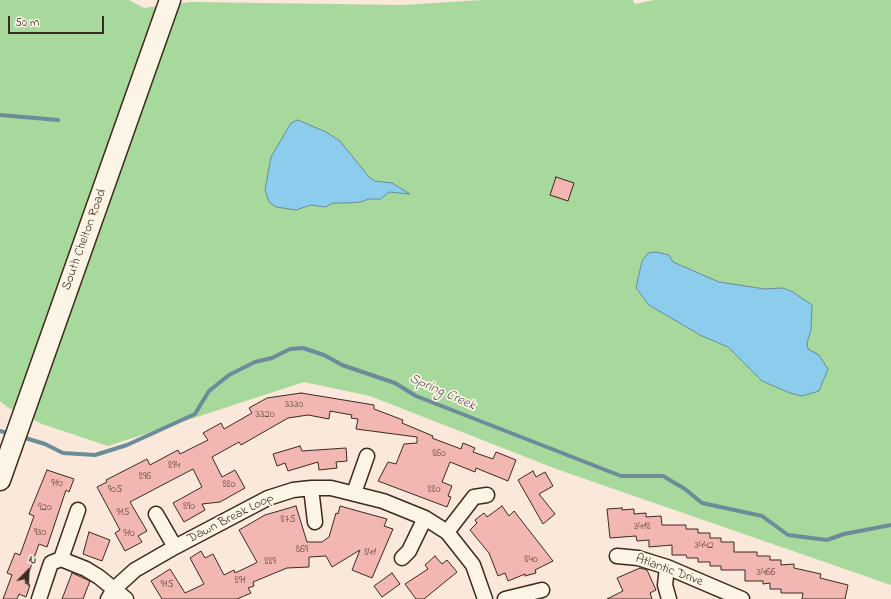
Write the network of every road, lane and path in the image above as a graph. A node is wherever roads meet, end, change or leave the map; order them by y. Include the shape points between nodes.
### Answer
1 (170, 0) edge
2 (367, 456) dead end
3 (3, 472) edge
4 (311, 488) junction
5 (354, 493) junction
6 (487, 495) dead end
7 (78, 510) dead end
8 (156, 514) dead end
9 (425, 518) junction
10 (315, 522) dead end
11 (447, 532) junction
12 (175, 547) junction
13 (617, 556) dead end
14 (402, 558) dead end
15 (61, 559) junction
16 (666, 567) junction
17 (542, 590) dead end
18 (111, 594) edge
19 (732, 598) edge
20 (39, 599) edge
21 (126, 599) edge
22 (485, 599) edge
23 (505, 599) edge
24 (668, 599) edge

1 - 3 main road, South Chelton Road
2 - 5 street
4 - 5 street, Dawn Break Loop via 332,488
4 - 10 street
4 - 12 street, Dawn Break Loop via 293,490 268,498
5 - 9 street, Dawn Break Loop
6 - 11 street via 474,497
7 - 15 street
8 - 12 street, Dawn Break Loop
9 - 11 street, Dawn Break Loop
9 - 14 street via 409,551
11 - 22 street, Dawn Break Loop via 473,565
12 - 18 street, Dawn Break Loop via 135,570
13 - 16 street, Atlantic Drive via 638,558
15 - 18 street via 86,569
15 - 20 street via 51,564
16 - 19 street, Atlantic Drive
16 - 24 street via 665,585
17 - 23 street
18 - 21 street

